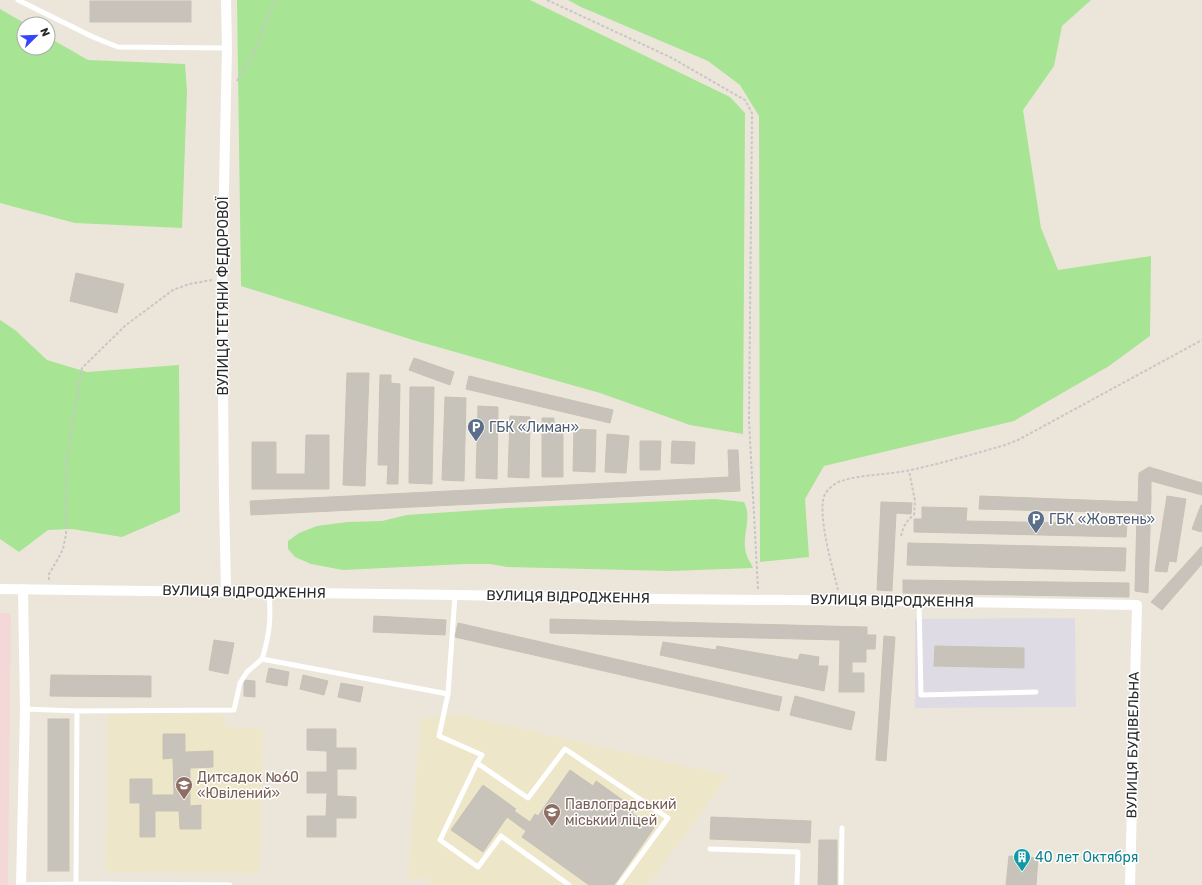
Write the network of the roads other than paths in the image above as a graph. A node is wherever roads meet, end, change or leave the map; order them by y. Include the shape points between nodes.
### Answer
1 (18, 0) edge
2 (226, 0) edge
3 (227, 48) junction
4 (0, 589) edge
5 (23, 589) junction
6 (226, 592) junction
7 (269, 592) junction
8 (455, 595) junction
9 (919, 601) junction
10 (1137, 605) joint
11 (262, 658) junction
12 (1036, 692) dead end
13 (448, 694) junction
14 (25, 709) junction
15 (77, 711) junction
16 (476, 762) junction
17 (842, 828) dead end
18 (710, 849) dead end
19 (76, 884) edge
20 (21, 885) edge
21 (209, 885) edge
22 (230, 885) edge
23 (568, 885) edge
24 (620, 885) edge
25 (797, 885) edge
26 (841, 885) edge
27 (1130, 885) edge

1 - 3 lane via 118,47
2 - 3 street, ВУЛИЦЯ ТЕТЯНИ ФЕДОРОВОЇ
3 - 6 street, ВУЛИЦЯ ТЕТЯНИ ФЕДОРОВОЇ via 222,279
4 - 5 street, ВУЛИЦЯ ВІДРОДЖЕННЯ
5 - 6 street, ВУЛИЦЯ ВІДРОДЖЕННЯ
5 - 14 street
6 - 7 street, ВУЛИЦЯ ВІДРОДЖЕННЯ
7 - 8 street, ВУЛИЦЯ ВІДРОДЖЕННЯ
7 - 11 lane via 270,621
8 - 9 street, ВУЛИЦЯ ВІДРОДЖЕННЯ
8 - 13 lane
9 - 10 street, ВУЛИЦЯ ВІДРОДЖЕННЯ
9 - 12 lane via 921,695
10 - 27 street, ВУЛИЦЯ БУДІВЕЛЬНА
11 - 13 lane
11 - 15 lane via 247,672 240,683 234,710
13 - 16 lane via 438,736 482,755
14 - 15 lane
14 - 20 street
15 - 19 lane
16 - 23 lane via 440,840 478,867 501,836
16 - 24 lane via 528,798 565,748 668,818
17 - 26 lane
18 - 25 lane via 798,852
19 - 20 lane
19 - 21 lane
21 - 22 lane

